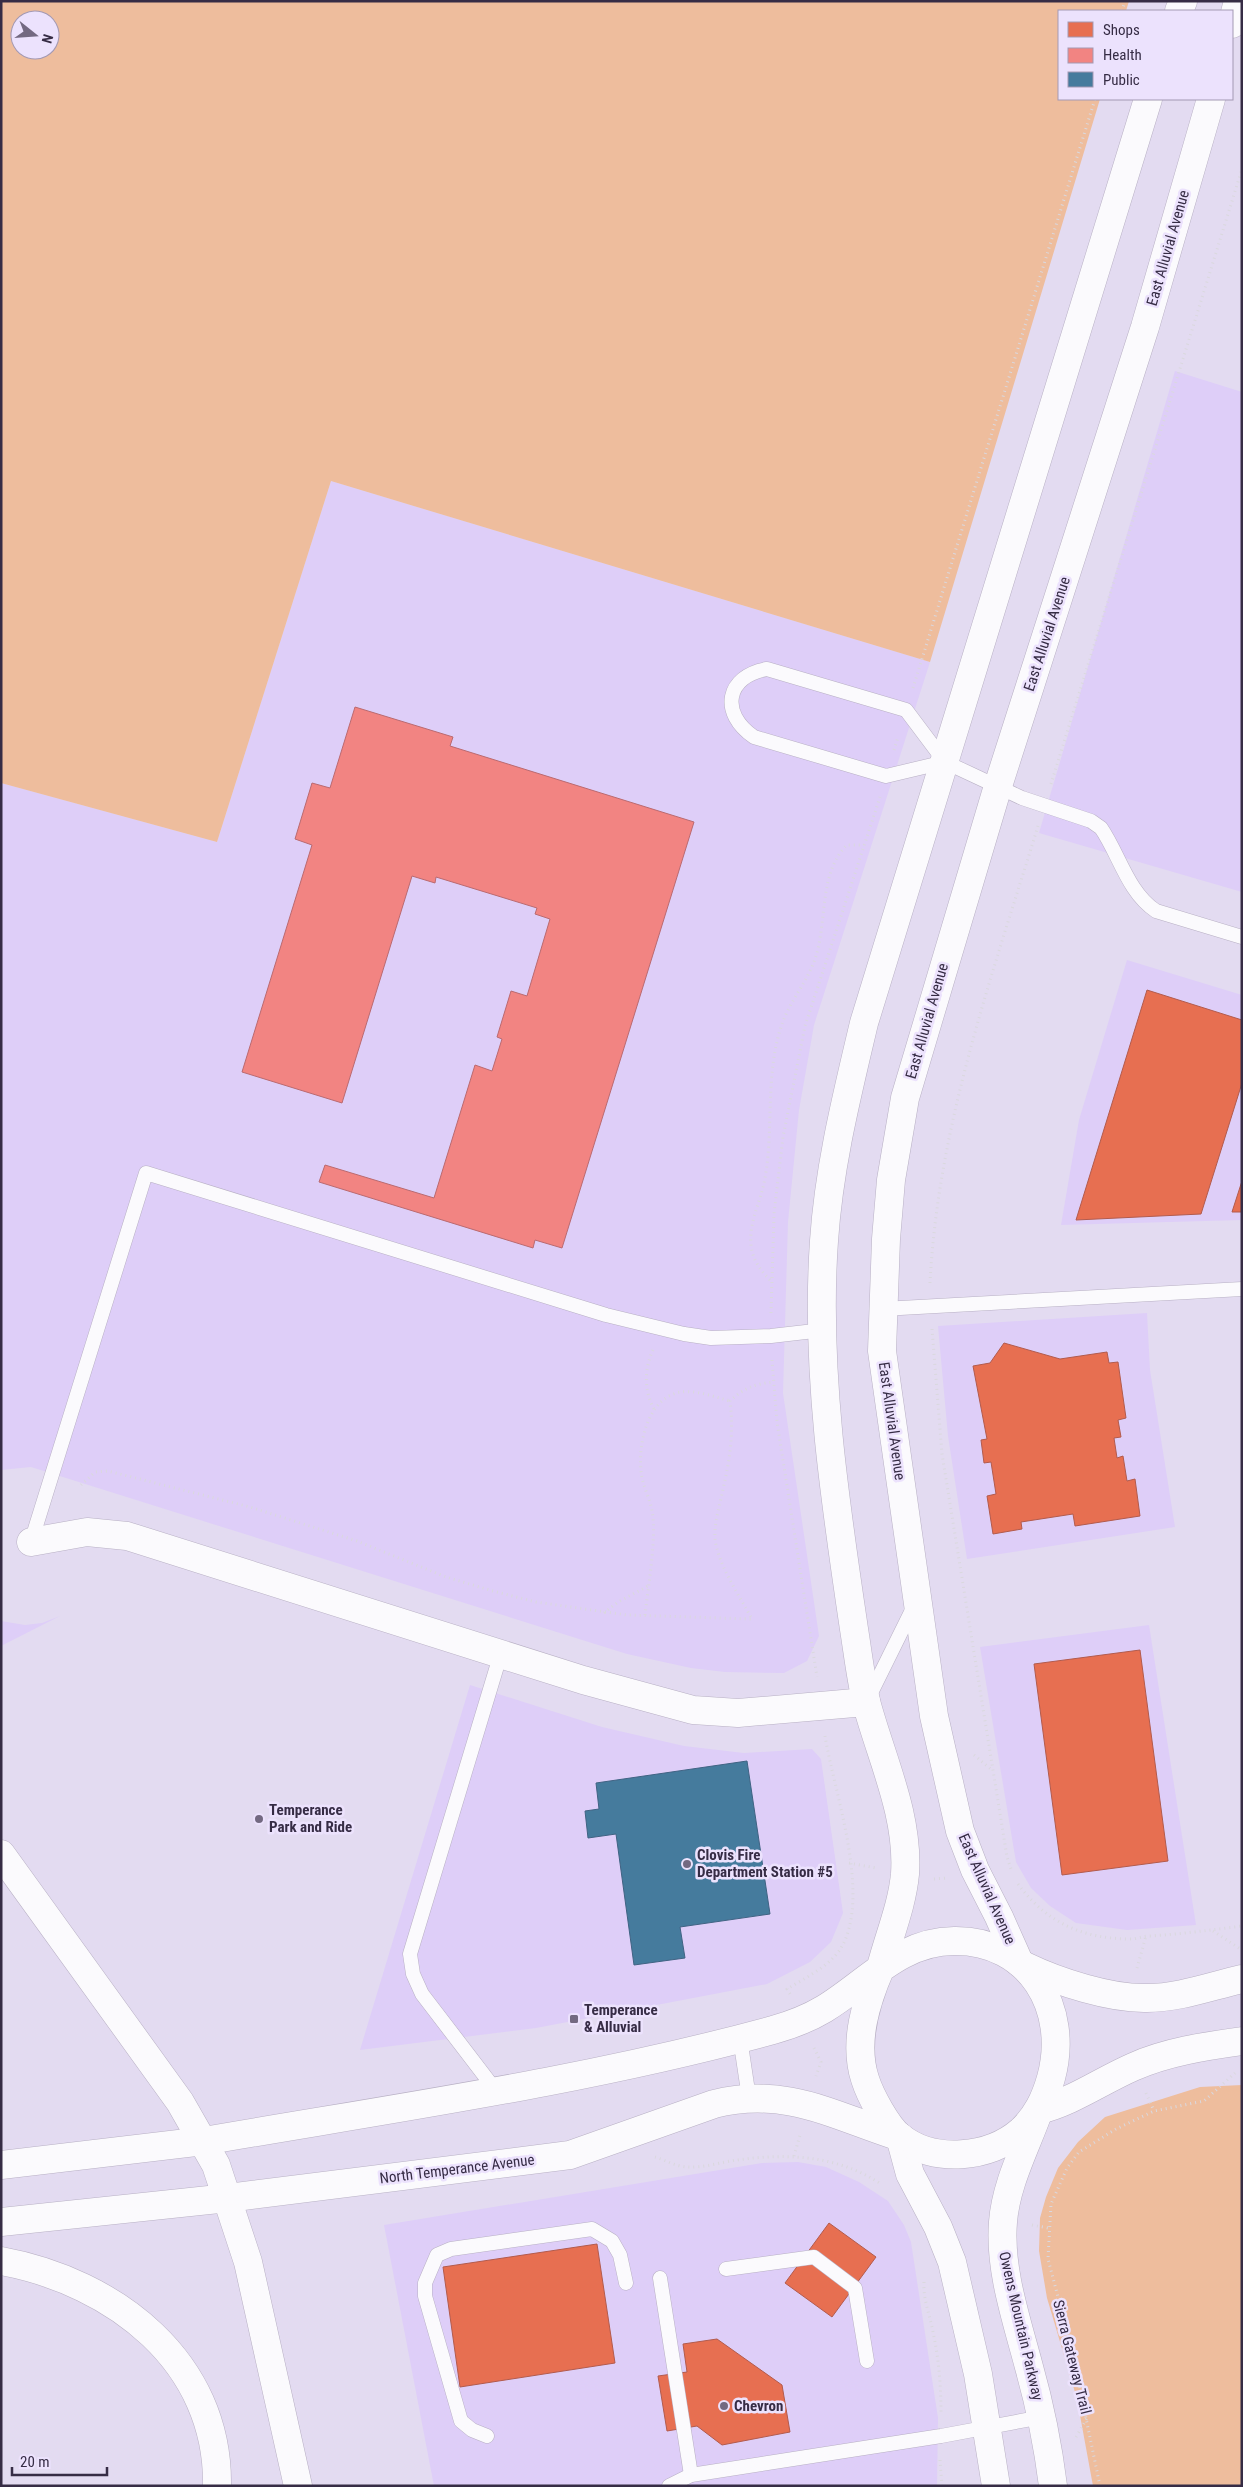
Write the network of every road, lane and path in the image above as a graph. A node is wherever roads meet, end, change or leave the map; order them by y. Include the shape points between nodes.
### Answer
1 (1238, 1) edge
2 (1233, 20) edge
3 (1095, 100) edge
4 (1148, 100) edge
5 (1211, 100) edge
6 (1242, 169) edge
7 (906, 710) junction
8 (945, 762) junction
9 (886, 776) junction
10 (998, 786) junction
11 (1044, 806) junction
12 (864, 845) junction
13 (1242, 937) edge
14 (770, 1281) junction
15 (1242, 1289) edge
16 (930, 1306) junction
17 (770, 1308) dead end
18 (882, 1309) junction
19 (658, 1328) junction
20 (823, 1330) junction
21 (772, 1362) dead end
22 (774, 1382) junction
23 (730, 1401) junction
24 (654, 1409) junction
25 (81, 1485) dead end
26 (31, 1542) joint
27 (648, 1586) junction
28 (917, 1600) junction
29 (604, 1613) junction
30 (645, 1615) junction
31 (501, 1653) junction
32 (815, 1667) dead end
33 (866, 1702) junction
34 (826, 1739) dead end
35 (1, 1854) edge
36 (1242, 1926) edge
37 (1212, 1931) junction
38 (1242, 1950) edge
39 (1019, 1962) junction
40 (881, 1967) junction
41 (1242, 1979) edge
42 (803, 2019) junction
43 (740, 2038) junction
44 (1242, 2042) edge
45 (1238, 2070) dead end
46 (497, 2092) junction
47 (749, 2098) junction
48 (808, 2104) junction
49 (1039, 2110) junction
50 (900, 2137) junction
51 (204, 2141) junction
52 (794, 2156) junction
53 (1, 2165) edge
54 (687, 2167) dead end
55 (884, 2186) dead end
56 (228, 2198) junction
57 (1, 2222) edge
58 (1, 2261) edge
59 (726, 2269) dead end
60 (660, 2278) dead end
61 (924, 2278) dead end
62 (626, 2283) dead end
63 (867, 2361) dead end
64 (1042, 2417) junction
65 (988, 2428) junction
66 (487, 2436) dead end
67 (941, 2436) junction
68 (691, 2475) junction
69 (216, 2486) edge
70 (298, 2486) edge
71 (669, 2486) edge
72 (942, 2486) edge
73 (996, 2486) edge
74 (1053, 2486) edge
75 (1100, 2486) edge

1 - 2 main road
3 - 7 path
4 - 8 main road
5 - 10 main road, East Alluvial Avenue via 1145,327
6 - 11 path
7 - 8 lane
7 - 9 path
7 - 9 lane via 767,669 744,677 730,704 741,728 754,737
8 - 9 lane
8 - 10 lane
8 - 20 main road via 864,1023 840,1123 824,1242
9 - 12 path
10 - 11 lane
10 - 18 main road, East Alluvial Avenue via 905,1098 891,1180
11 - 13 lane via 1091,821 1100,828 1134,889 1156,911
11 - 16 path via 956,1100 939,1192
12 - 14 path via 806,1026 783,1136
12 - 14 path via 847,845 834,862 816,955 786,1013 776,1043 765,1179 752,1217 751,1235 754,1260
14 - 17 path
15 - 16 lane
16 - 18 lane
16 - 37 path via 942,1454 1007,1857 1014,1878 1050,1918 1079,1932 1134,1939
18 - 28 main road, East Alluvial Avenue via 886,1387
19 - 20 lane via 711,1338
19 - 24 path via 647,1374 649,1399
19 - 26 lane via 606,1315 146,1173
20 - 33 main road via 833,1467
21 - 22 path
22 - 23 path via 757,1383
22 - 32 path via 777,1422
23 - 24 path via 680,1392
23 - 30 path via 733,1423 731,1448 715,1540 730,1578 752,1619
24 - 27 path via 643,1441 641,1470 652,1512
25 - 29 path via 95,1472 108,1472 250,1507 357,1541 493,1592
26 - 31 main road via 87,1532 127,1536
27 - 29 path
27 - 30 path
28 - 33 lane
28 - 39 main road, East Alluvial Avenue via 934,1716 960,1831
29 - 30 path
31 - 33 main road via 583,1680 693,1710 738,1713
31 - 46 lane via 410,1954 413,1974 422,1994
33 - 40 main road via 896,1800 905,1850 902,1894
34 - 42 path via 846,1822 853,1911 850,1929 840,1949 816,1972 787,1989
35 - 51 main road
36 - 37 path
37 - 38 path
39 - 40 main road via 982,1943 954,1940 900,1954
39 - 41 main road via 1045,1976 1129,1997 1168,1996
39 - 49 main road, Owens Mountain Parkway via 1045,1992 1053,2011 1056,2033 1054,2069
40 - 42 main road via 845,1995
40 - 50 main road via 864,2015 861,2058 864,2078 873,2098
42 - 43 main road
42 - 48 path via 821,2062
43 - 46 main road via 631,2065
43 - 47 lane
44 - 49 main road via 1206,2046 1135,2066 1060,2105
45 - 75 path, Sierra Gateway Trail via 1204,2101 1154,2111 1078,2152 1051,2204 1048,2259 1072,2350
46 - 51 main road
47 - 48 main road, North Temperance Avenue via 778,2098
47 - 56 main road, North Temperance Avenue via 714,2104 570,2154
48 - 50 main road, North Temperance Avenue
48 - 52 path
49 - 50 main road, North Temperance Avenue via 1019,2133 972,2153 940,2153
49 - 64 main road, Owens Mountain Parkway via 1013,2176 1002,2237 1004,2264
50 - 65 main road via 910,2174 952,2262
51 - 53 main road
51 - 56 main road
52 - 54 path via 766,2156
52 - 55 path via 837,2162
56 - 57 main road, North Temperance Avenue
56 - 70 main road via 248,2262
58 - 69 main road via 61,2278 99,2296 141,2323 164,2345 196,2390 208,2418 217,2465
59 - 63 lane via 814,2257 855,2288
60 - 68 lane
61 - 67 path via 924,2295 942,2376
62 - 66 lane via 620,2255 612,2240 592,2228 451,2249 437,2256 425,2283 425,2296 461,2421
64 - 65 lane
64 - 74 main road, Owens Mountain Parkway
65 - 67 lane
65 - 73 main road
67 - 68 lane
67 - 72 path
68 - 71 lane

